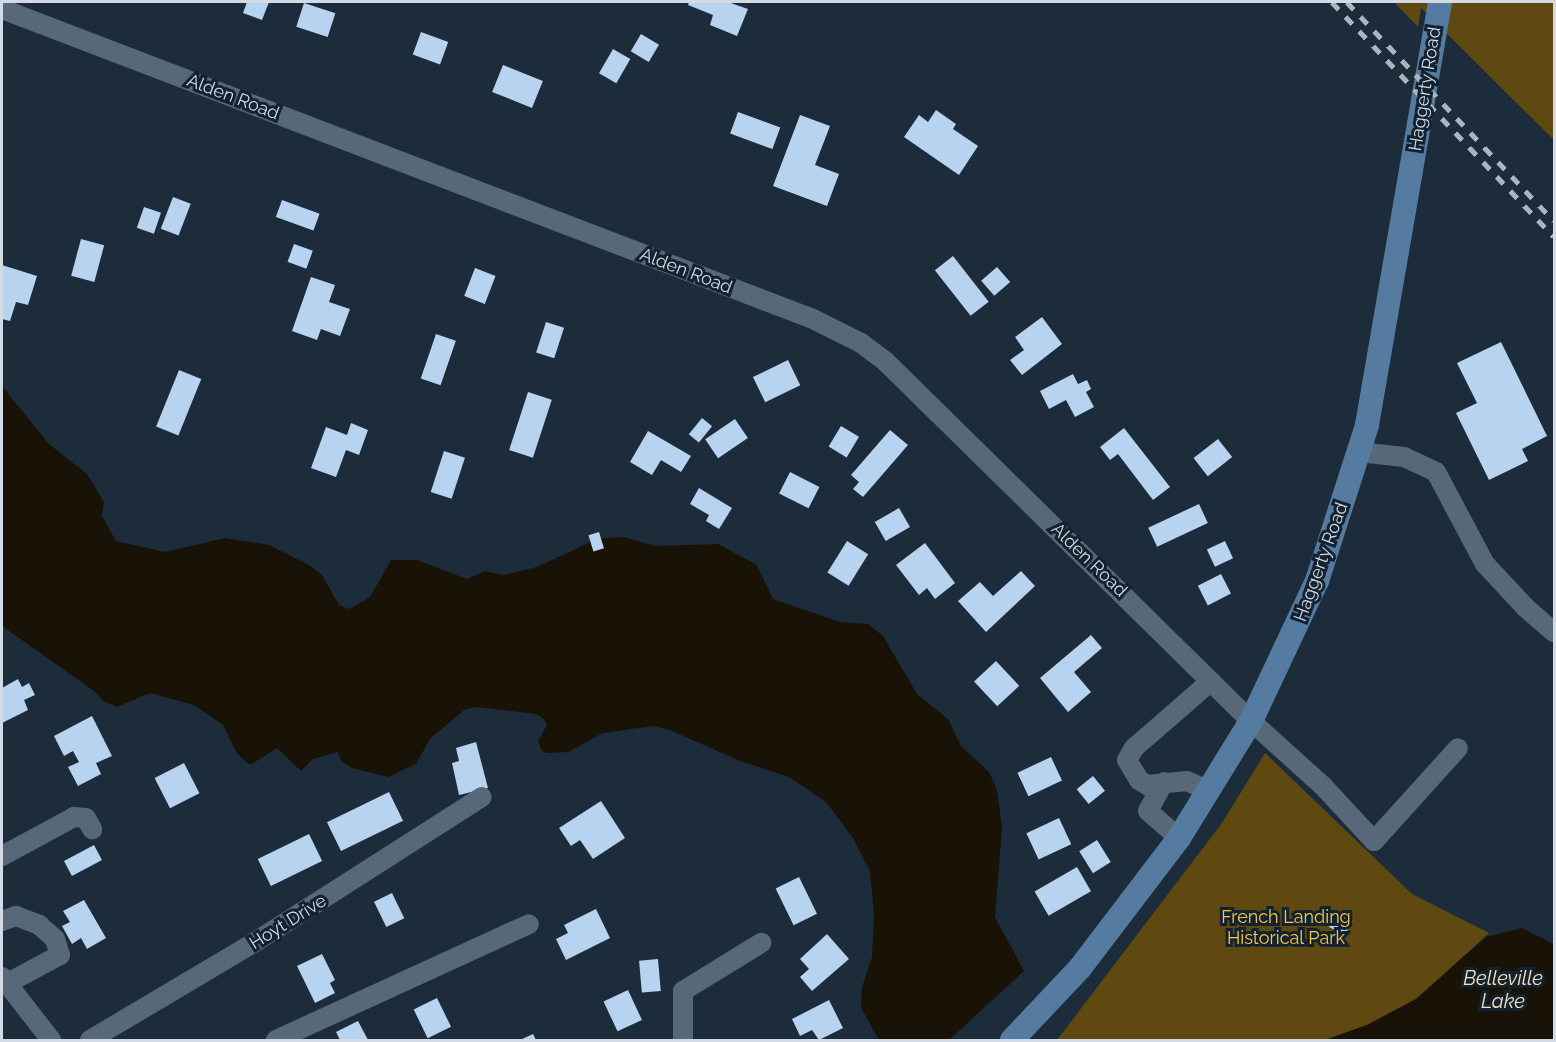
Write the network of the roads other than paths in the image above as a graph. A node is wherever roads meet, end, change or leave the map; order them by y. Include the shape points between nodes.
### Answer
1 (1440, 2) edge
2 (2, 9) edge
3 (1359, 452) junction
4 (1554, 632) edge
5 (1211, 681) junction
6 (1251, 721) junction
7 (1458, 748) dead end
8 (1164, 782) junction
9 (1210, 791) junction
10 (482, 797) dead end
11 (92, 829) dead end
12 (1179, 838) junction
13 (2, 856) edge
14 (2, 921) edge
15 (529, 924) dead end
16 (761, 943) dead end
17 (4, 980) edge
18 (51, 1041) edge
19 (90, 1041) edge
20 (276, 1041) edge
21 (682, 1041) edge
22 (1012, 1041) edge

1 - 3 main road, Haggerty Road via 1385,335
2 - 5 street, Alden Road via 839,330 885,361
3 - 4 street via 1404,457 1436,472 1485,564 1526,609
3 - 6 main road, Haggerty Road via 1317,581
5 - 6 street, Alden Road
5 - 8 street via 1134,748 1127,760 1139,780 1147,785
6 - 7 street, Alden Road via 1323,786 1374,841
6 - 9 main road, Haggerty Road
8 - 9 street via 1187,781
8 - 12 street via 1148,811
9 - 12 main road, Haggerty Road
10 - 19 street, Hoyt Drive via 255,942
11 - 13 street via 86,818 74,817
12 - 22 main road, Haggerty Road via 1080,968
14 - 17 street via 16,916 39,925 55,939 60,954
15 - 20 street
16 - 21 street via 683,991
17 - 18 street

